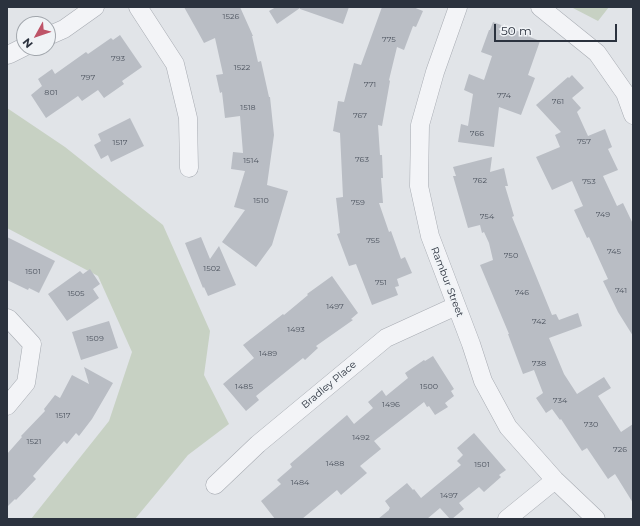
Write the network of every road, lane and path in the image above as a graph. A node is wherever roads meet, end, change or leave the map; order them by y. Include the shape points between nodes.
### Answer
1 (95, 7) edge
2 (138, 7) edge
3 (458, 7) edge
4 (540, 7) edge
5 (56, 32) edge
6 (633, 116) edge
7 (189, 168) dead end
8 (456, 306) junction
9 (7, 318) edge
10 (7, 406) edge
11 (555, 480) junction
12 (215, 485) dead end
13 (507, 519) edge
14 (596, 519) edge

1 - 5 street
2 - 7 street via 175,64 188,118
3 - 8 street, Rambur Street via 420,125 419,162 419,186 430,236
4 - 6 street via 598,53 625,93
8 - 11 street, Rambur Street via 483,381 508,427
8 - 12 street, Bradley Place via 386,338 258,444
9 - 10 street via 32,344 26,383
11 - 13 street
11 - 14 street, Rambur Street

